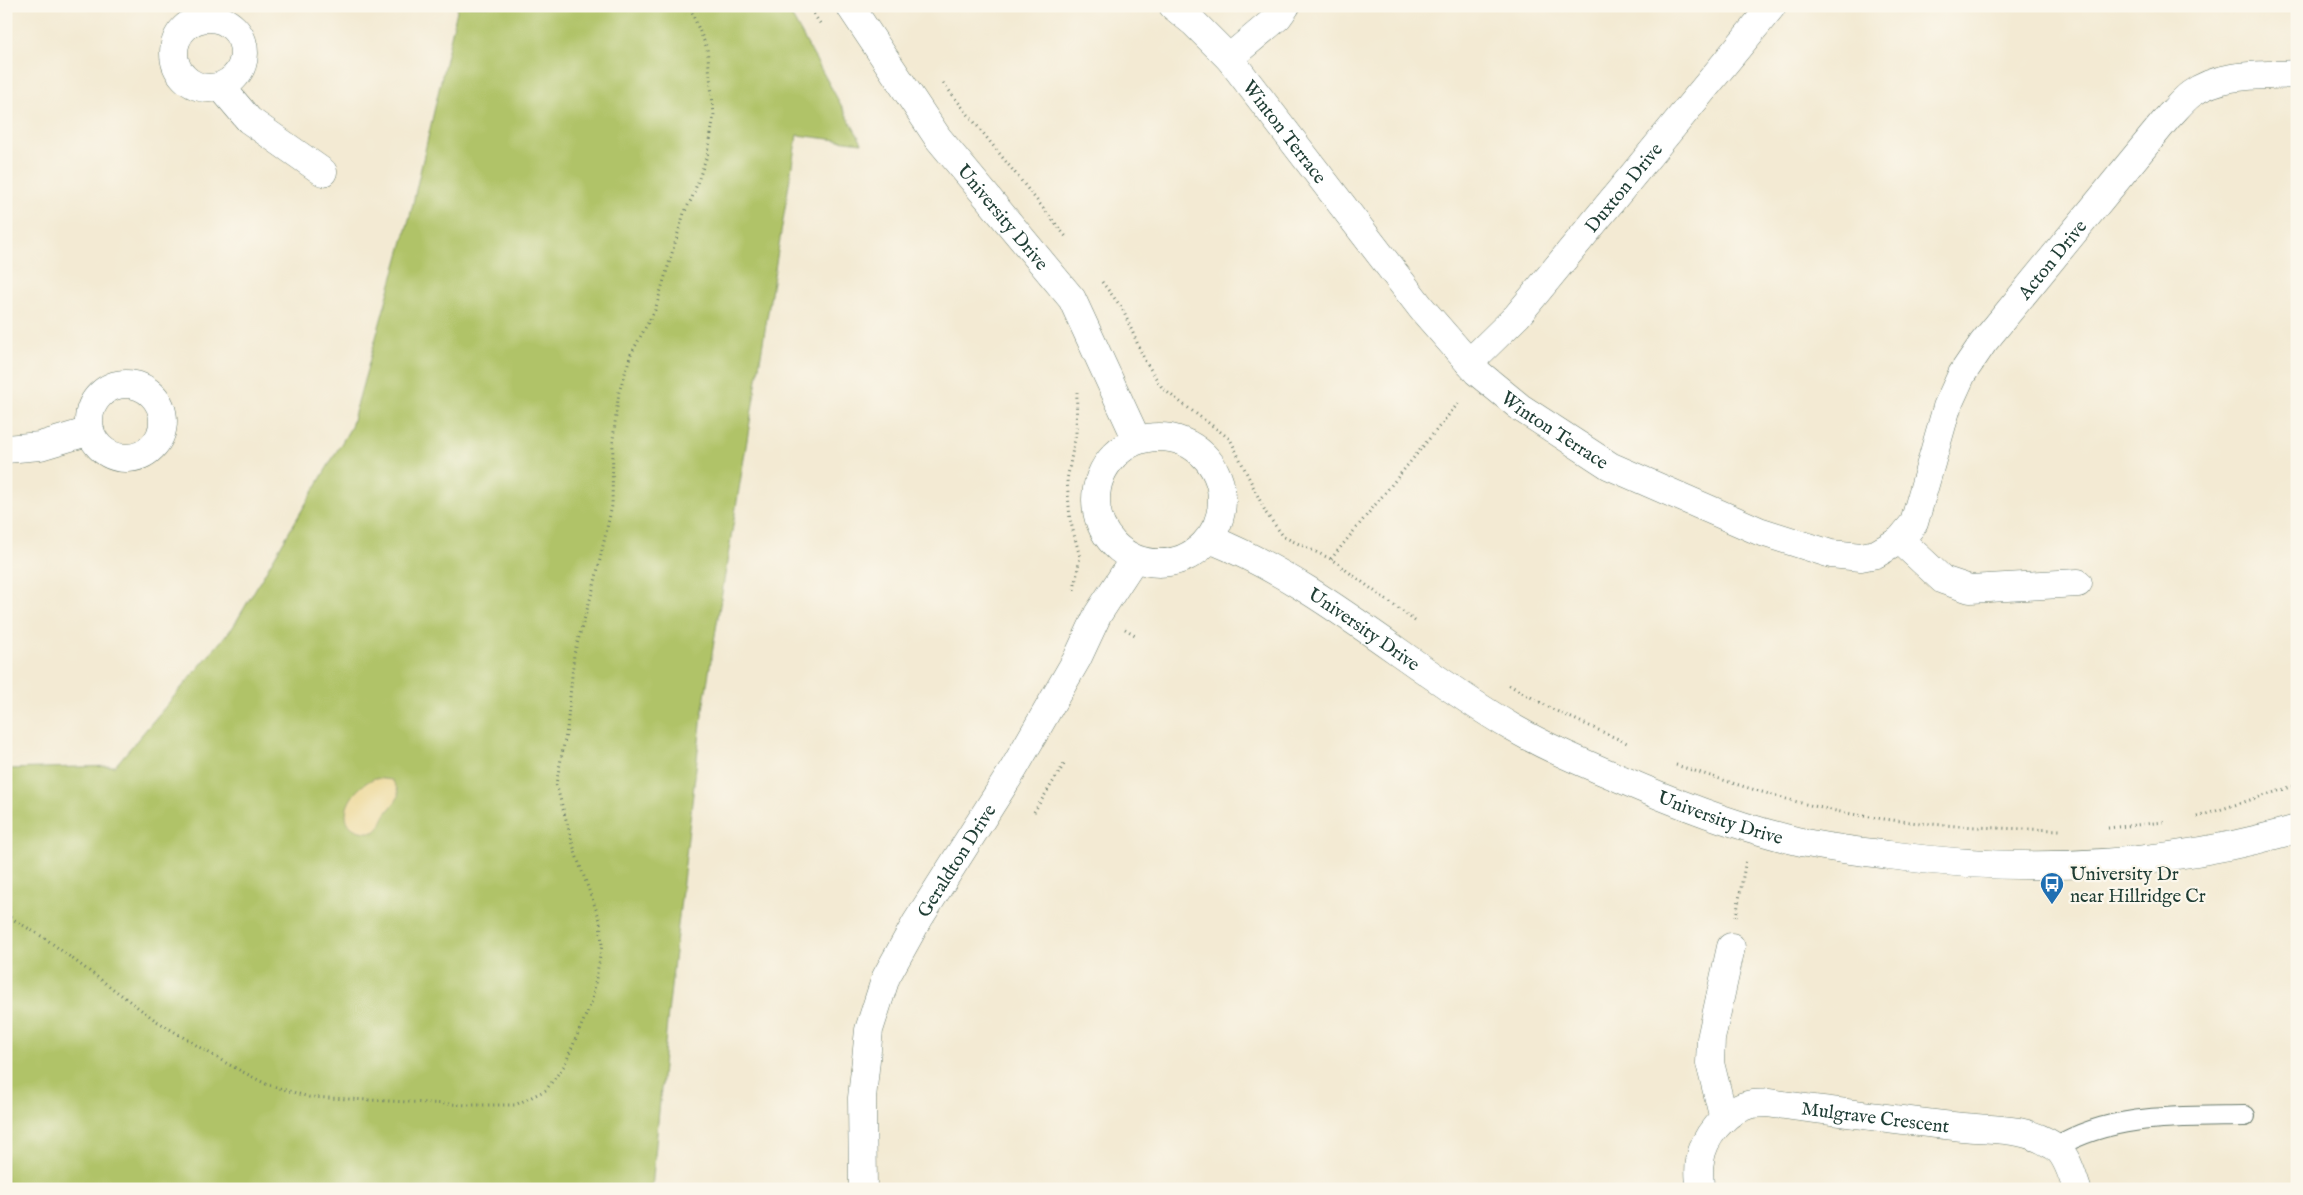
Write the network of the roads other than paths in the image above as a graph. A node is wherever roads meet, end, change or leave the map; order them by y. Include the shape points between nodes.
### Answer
1 (850, 6) edge
2 (1173, 6) edge
3 (1286, 6) edge
4 (1772, 6) edge
5 (228, 14) edge
6 (1229, 58) junction
7 (2297, 74) edge
8 (221, 87) junction
9 (323, 172) dead end
10 (1475, 369) junction
11 (90, 431) dead end
12 (1137, 440) junction
13 (6, 449) edge
14 (1210, 538) junction
15 (1900, 540) junction
16 (1134, 559) junction
17 (2078, 583) dead end
18 (2297, 829) edge
19 (1731, 947) road end
20 (2246, 1116) dead end
21 (1724, 1119) junction
22 (2056, 1147) junction
23 (863, 1189) edge
24 (1700, 1189) edge
25 (2077, 1189) edge

1 - 12 street, University Drive via 938,138 1072,299
2 - 6 street, Winton Terrace
3 - 6 street via 1278,17
4 - 10 street, Duxton Drive
5 - 8 street via 241,40 243,62 238,73
5 - 8 street via 192,22 176,39 174,51 179,73 188,82 209,89
6 - 10 street, Winton Terrace via 1422,309
7 - 15 street, Acton Drive via 2232,77 2209,83 2190,95 2169,116 1983,343 1962,374 1947,407 1914,523
8 - 9 street via 249,120
10 - 15 street, Winton Terrace via 1521,408 1610,466 1759,531 1831,554 1861,557 1876,554
11 - 13 street via 40,446
12 - 14 street via 1157,436 1178,439 1196,448 1210,462 1220,480 1222,500 1219,520
12 - 16 street via 1119,450 1104,467 1096,494 1102,530 1116,547
14 - 16 street via 1195,553 1175,562 1154,564
14 - 18 street, University Drive via 1246,553 1375,634 1476,705 1554,750 1653,794 1799,841 1945,863 2036,867 2167,858
15 - 17 street via 1943,580 1970,589
16 - 23 street, Geraldton Drive via 1098,614 1077,659 1013,770 916,923 886,977 869,1030 862,1098
19 - 21 street via 1711,1039 1710,1063
20 - 22 lane via 2153,1118 2106,1125 2074,1136
21 - 22 street, Mulgrave Crescent via 1748,1105 1768,1103 1962,1127 2007,1129 2032,1134
21 - 24 street, Mulgrave Crescent via 1704,1145 1700,1161
22 - 25 street, Mulgrave Crescent via 2069,1166

